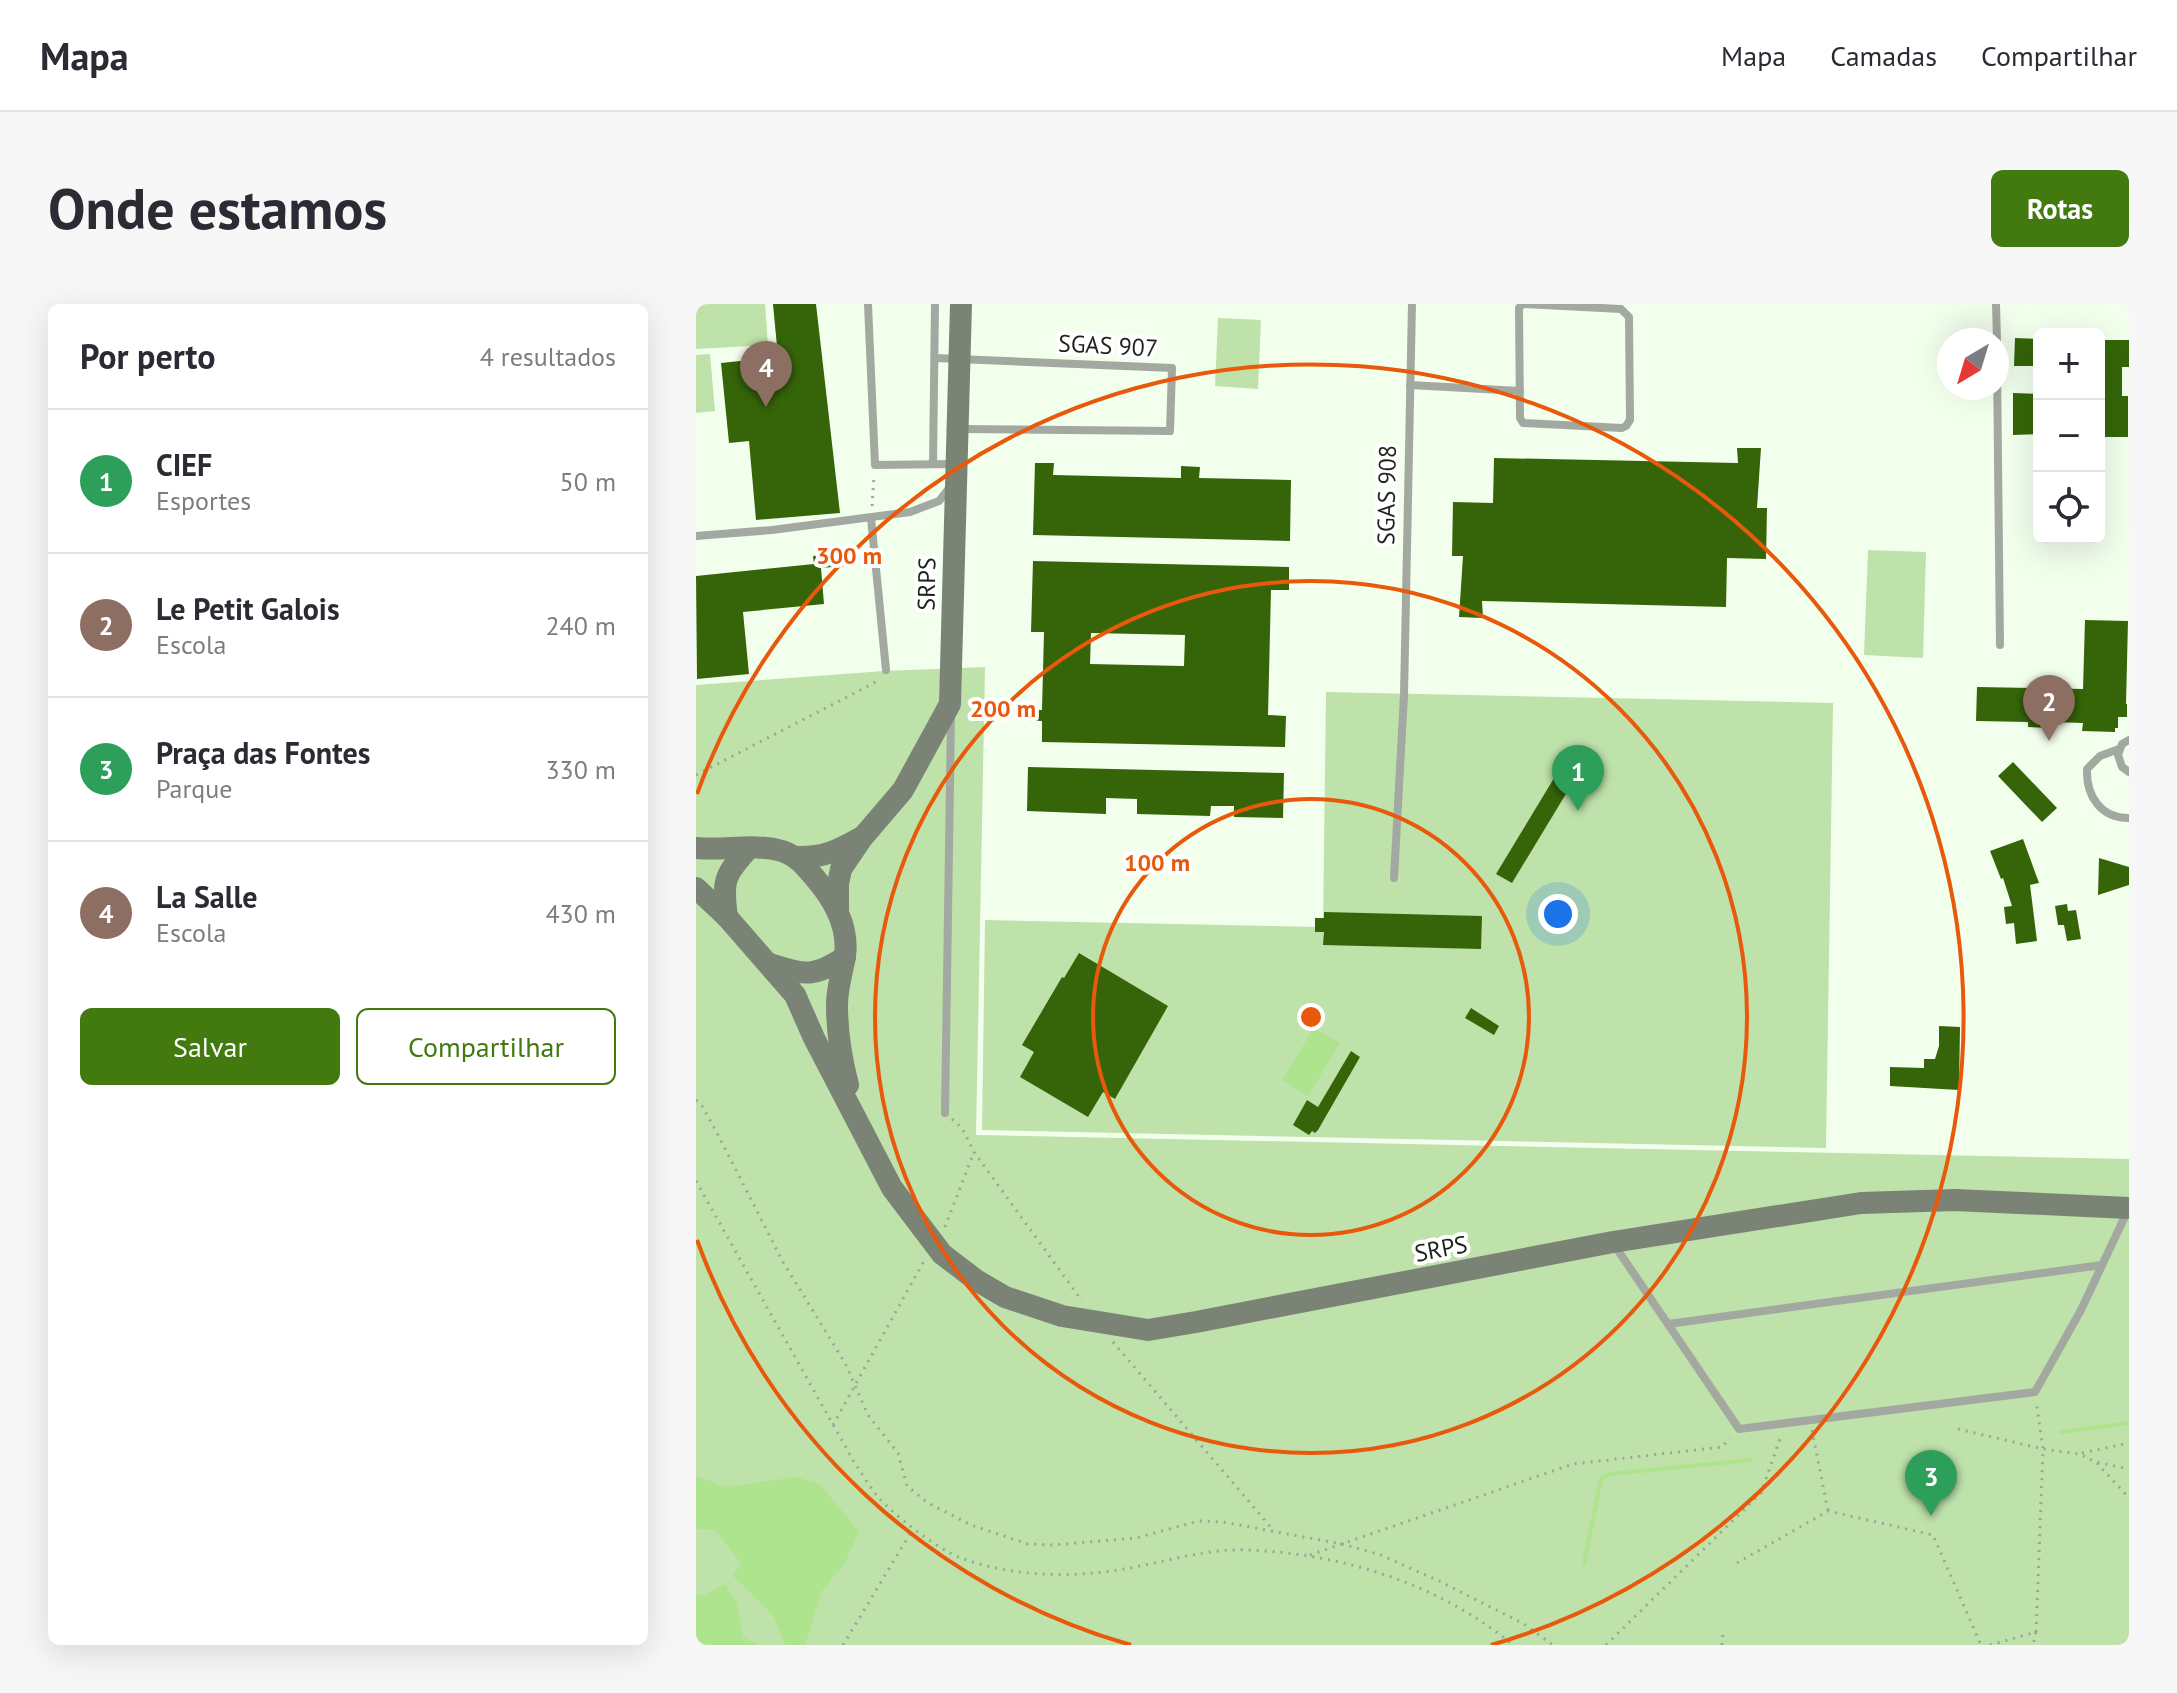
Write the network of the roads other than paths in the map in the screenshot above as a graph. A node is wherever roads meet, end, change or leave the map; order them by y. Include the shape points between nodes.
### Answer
1 (868, 304) edge
2 (935, 304) edge
3 (961, 304) edge
4 (1412, 304) edge
5 (1996, 304) edge
6 (1997, 328) edge
7 (935, 358) junction
8 (959, 359) junction
9 (1410, 385) junction
10 (1520, 391) junction
11 (1997, 400) edge
12 (958, 429) junction
13 (933, 464) junction
14 (956, 472) junction
15 (871, 518) junction
16 (696, 536) edge
17 (2000, 645) dead end
18 (886, 670) road end
19 (950, 704) junction
20 (2129, 740) edge
21 (2119, 749) junction
22 (2129, 772) edge
23 (2129, 818) edge
24 (862, 838) junction
25 (696, 848) edge
26 (749, 848) junction
27 (796, 857) junction
28 (1394, 878) dead end
29 (696, 888) edge
30 (838, 910) junction
31 (727, 917) junction
32 (845, 957) junction
33 (770, 964) junction
34 (945, 1113) road end
35 (856, 1116) junction
36 (2129, 1208) edge
37 (1613, 1242) junction
38 (2102, 1265) junction
39 (1668, 1324) junction

1 - 13 lane via 875,465
2 - 7 lane
3 - 8 main road, SRPS
4 - 9 lane, SGAS 908
5 - 6 lane
7 - 8 lane
7 - 13 lane
8 - 12 main road, SRPS
8 - 12 lane, SGAS 907 via 1172,368 1170,431
9 - 10 lane
9 - 28 lane, SGAS 908
10 - 10 lane via 1520,305 1621,309 1629,317 1626,426 1526,424 1520,418
11 - 17 lane
12 - 14 main road, SRPS
13 - 14 lane
14 - 15 lane via 939,501
14 - 19 main road, SRPS
15 - 16 lane
15 - 18 lane
19 - 24 main road, SRPS via 903,790
19 - 34 lane
20 - 21 lane
21 - 22 lane via 2119,762
21 - 23 lane via 2100,756 2087,769 2087,785 2095,803
24 - 27 main road, SRPS via 835,852
24 - 30 main road, SRPS via 841,869
25 - 26 main road, SRPS
26 - 27 main road, SRPS
26 - 31 main road via 727,875
27 - 30 main road, SRPS
29 - 31 main road, SRPS
30 - 32 main road, SRPS
31 - 33 main road, SRPS
32 - 33 main road via 822,971 800,973
32 - 35 main road, SRPS via 837,1021
33 - 35 main road, SRPS via 795,995
35 - 37 main road, SRPS via 892,1188 942,1254 1005,1297 1097,1323 1148,1330
36 - 37 main road, SRPS via 1955,1200 1861,1203
36 - 38 lane
37 - 39 lane
38 - 39 lane
38 - 39 lane via 2035,1392 1739,1429

